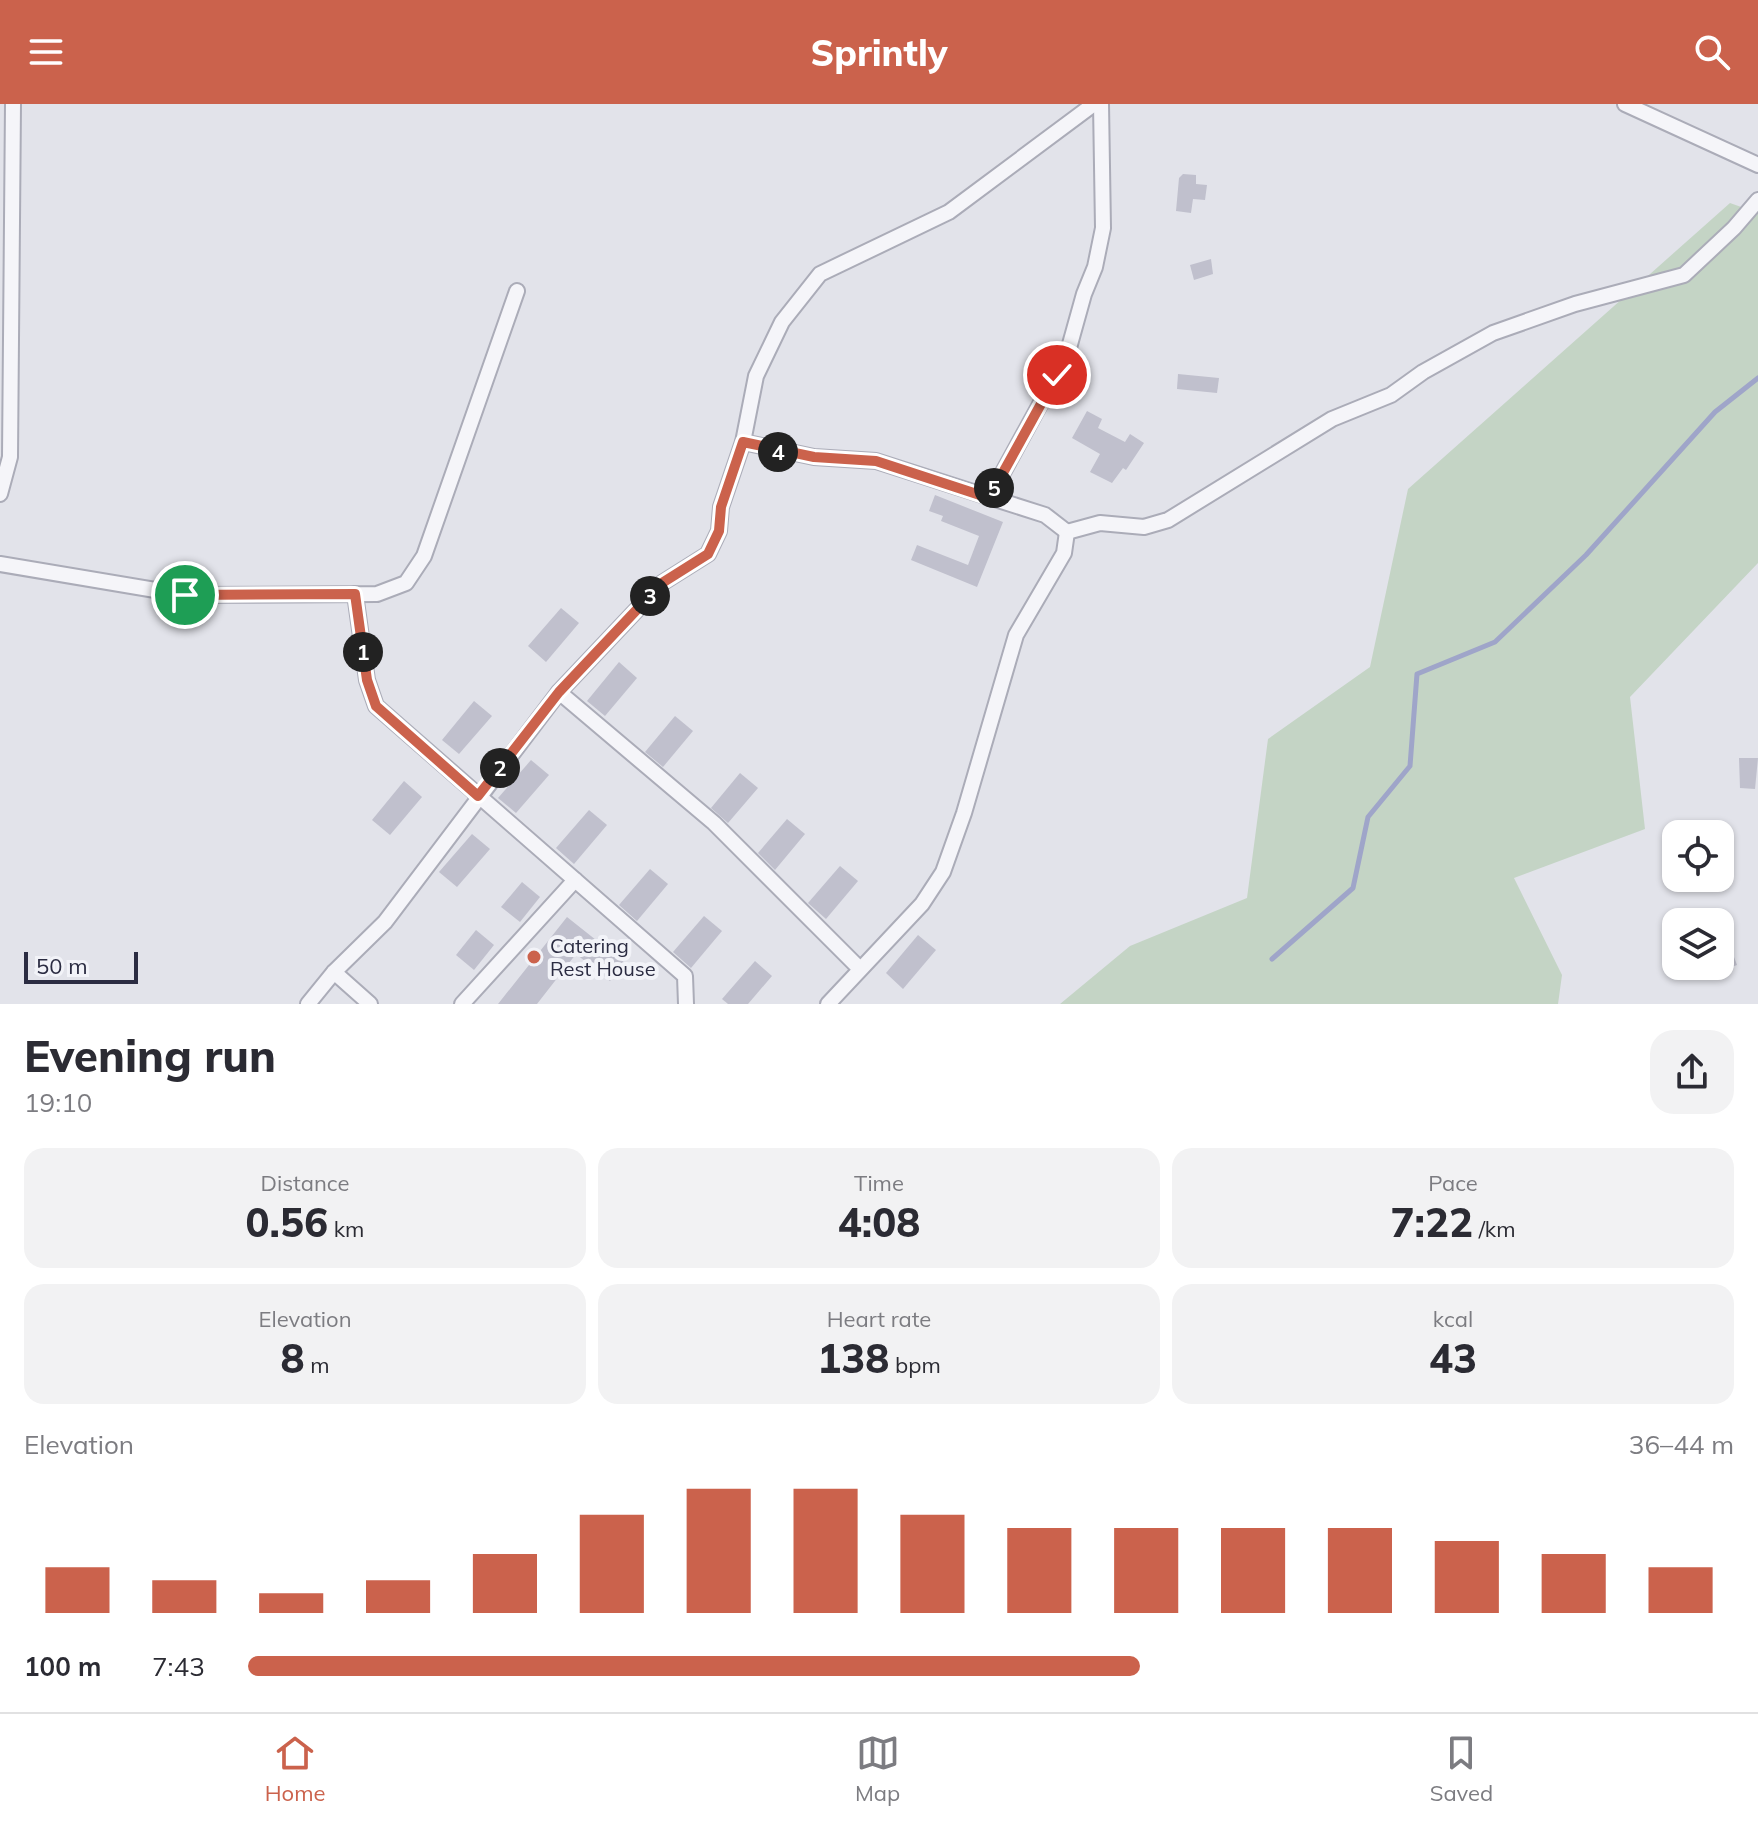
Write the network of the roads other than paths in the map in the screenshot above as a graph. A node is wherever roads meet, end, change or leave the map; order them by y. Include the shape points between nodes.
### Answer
1 (13, 104) edge
2 (1094, 104) edge
3 (1101, 104) edge
4 (1625, 104) edge
5 (1758, 165) edge
6 (1758, 200) edge
7 (517, 291) dead end
8 (743, 442) junction
9 (0, 494) edge
10 (989, 498) junction
11 (1067, 532) junction
12 (0, 564) edge
13 (355, 594) junction
14 (559, 692) junction
15 (478, 796) junction
16 (575, 880) junction
17 (859, 968) junction
18 (334, 972) junction
19 (308, 1004) edge
20 (370, 1004) edge
21 (462, 1004) edge
22 (686, 1004) edge
23 (828, 1004) edge

1 - 9 street via 10,457
2 - 8 street via 949,212 820,274 782,322 756,376
3 - 10 street via 1103,228 1095,267 1067,355
4 - 5 street
6 - 11 street via 1684,275 1493,333 1391,395 1332,419 1168,520 1144,527 1100,523
7 - 13 street via 424,556 406,583 377,594
8 - 10 street via 814,457 876,461
8 - 14 street via 708,554 662,583
10 - 11 street via 1045,515
11 - 17 street via 1064,553 1016,635 943,872 922,904
12 - 13 street via 185,595
13 - 15 street via 367,680 376,706
14 - 15 street
14 - 17 street via 714,823
15 - 16 street
15 - 18 street via 385,922
16 - 21 street
16 - 22 street via 685,976
17 - 23 street
18 - 19 street
18 - 20 street

